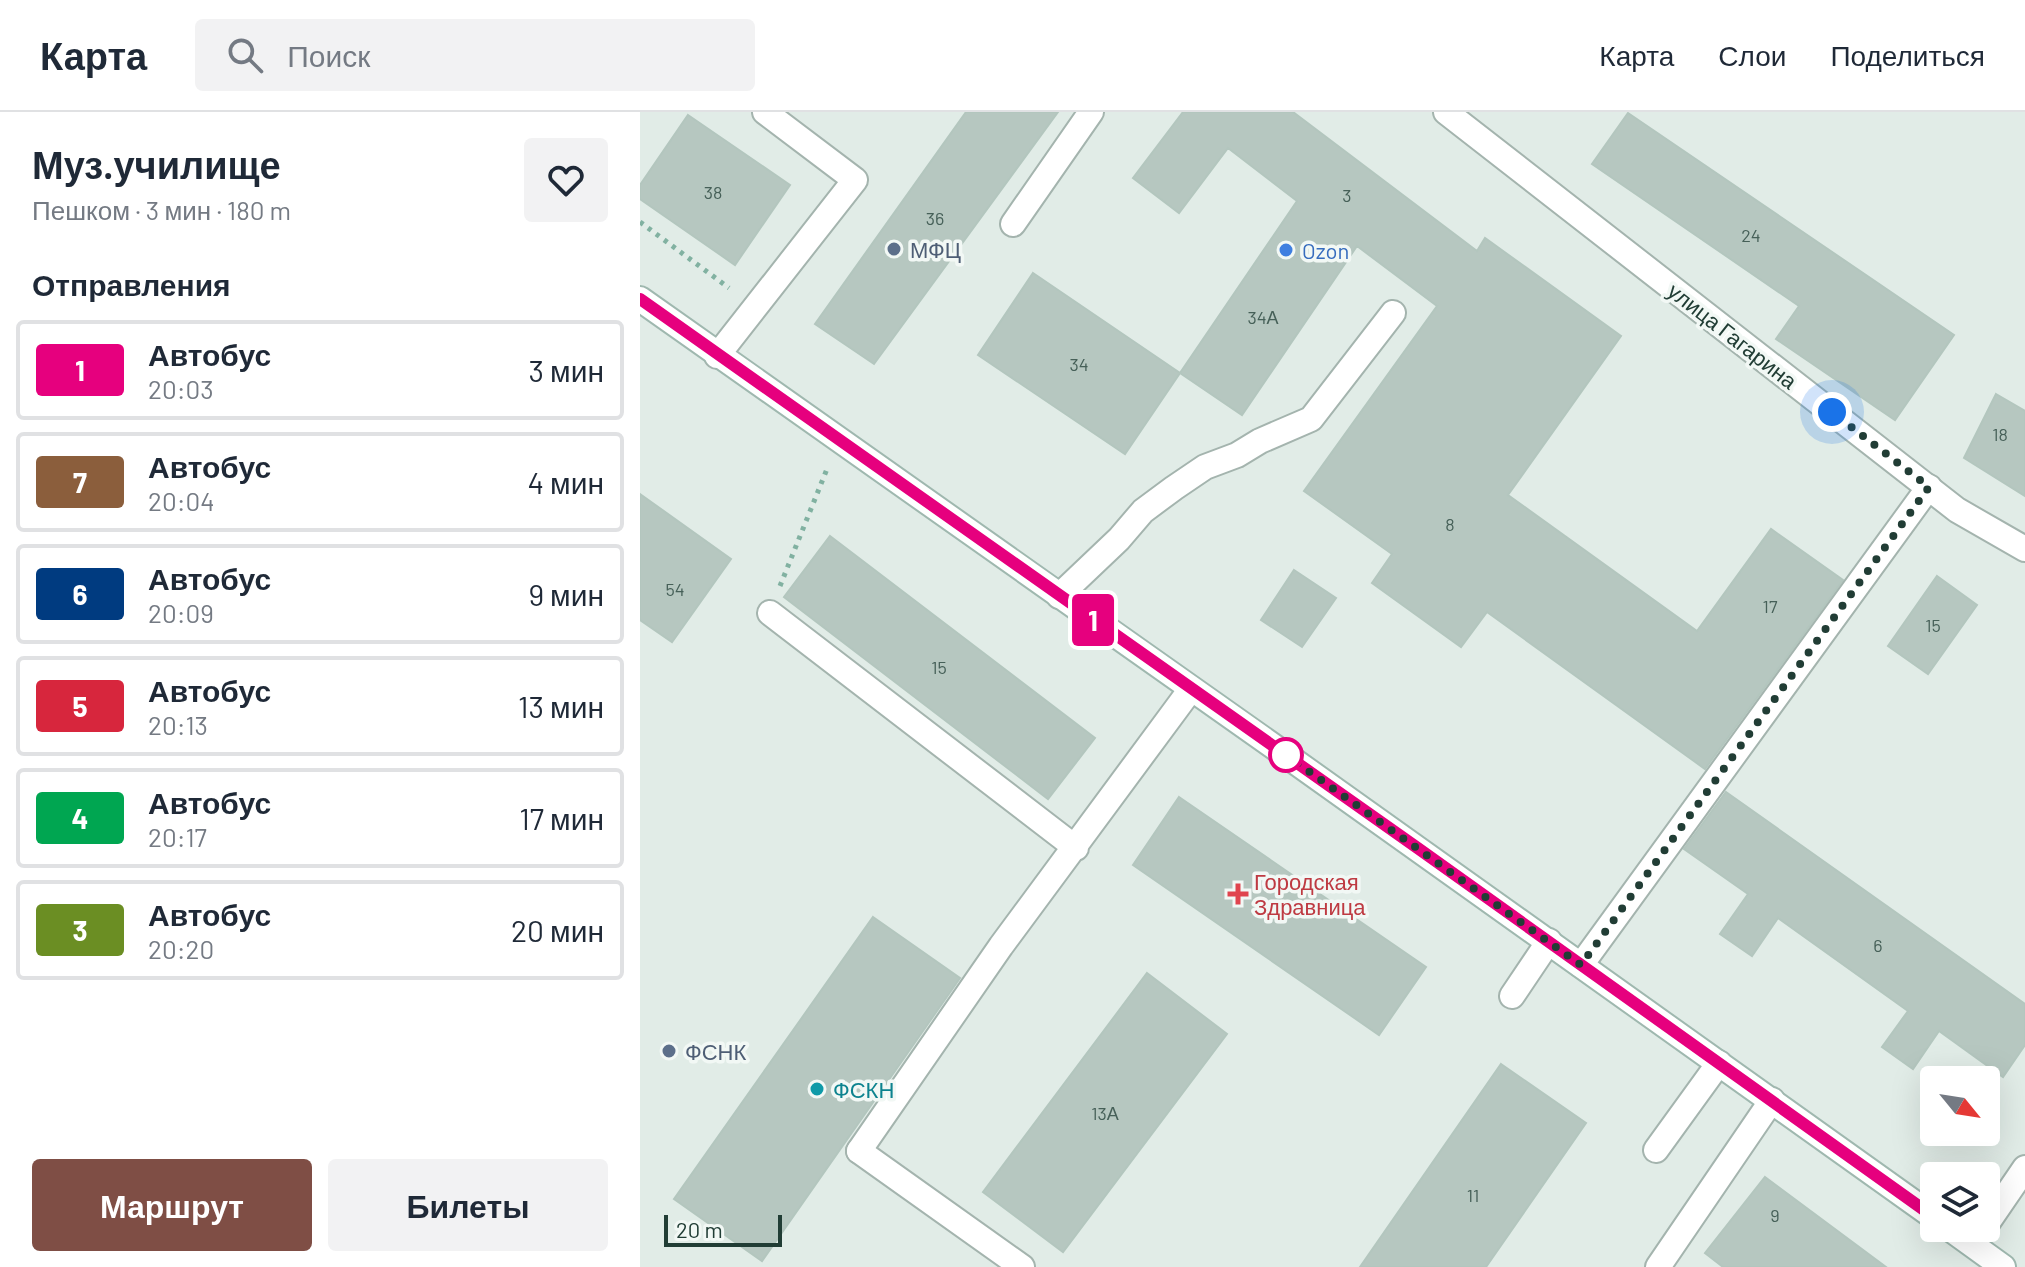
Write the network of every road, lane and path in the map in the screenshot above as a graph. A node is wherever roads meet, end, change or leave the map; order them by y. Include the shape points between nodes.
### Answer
1 (765, 112) edge
2 (1091, 112) edge
3 (1446, 112) edge
4 (640, 222) edge
5 (1013, 224) dead end
6 (640, 299) edge
7 (756, 307) junction
8 (1393, 313) dead end
9 (717, 356) junction
10 (840, 441) junction
11 (1929, 487) junction
12 (2025, 549) edge
13 (1059, 596) junction
14 (770, 613) joint
15 (1191, 689) junction
16 (1076, 848) junction
17 (1549, 941) junction
18 (1581, 965) junction
19 (1512, 996) dead end
20 (1719, 1063) junction
21 (1772, 1100) junction
22 (1656, 1150) dead end
23 (2025, 1168) edge
24 (2000, 1205) edge
25 (1920, 1207) edge
26 (1987, 1242) edge
27 (1022, 1267) edge
28 (1658, 1267) edge
29 (2003, 1267) edge

1 - 7 main road via 855,180
2 - 5 main road
3 - 11 main road, улица Гагарина
4 - 7 path
6 - 9 main road
7 - 9 main road
8 - 13 main road via 1311,419 1205,467 1174,488 1143,511
9 - 10 main road
10 - 13 main road
10 - 14 path
11 - 12 main road, улица Гагарина via 1957,510
11 - 18 main road
13 - 15 main road
14 - 16 main road
15 - 16 main road
15 - 17 main road
16 - 27 main road via 859,1151
17 - 18 main road
17 - 19 main road
18 - 20 main road
20 - 21 main road
20 - 22 main road
21 - 25 main road
21 - 28 main road
23 - 24 main road
26 - 29 main road

